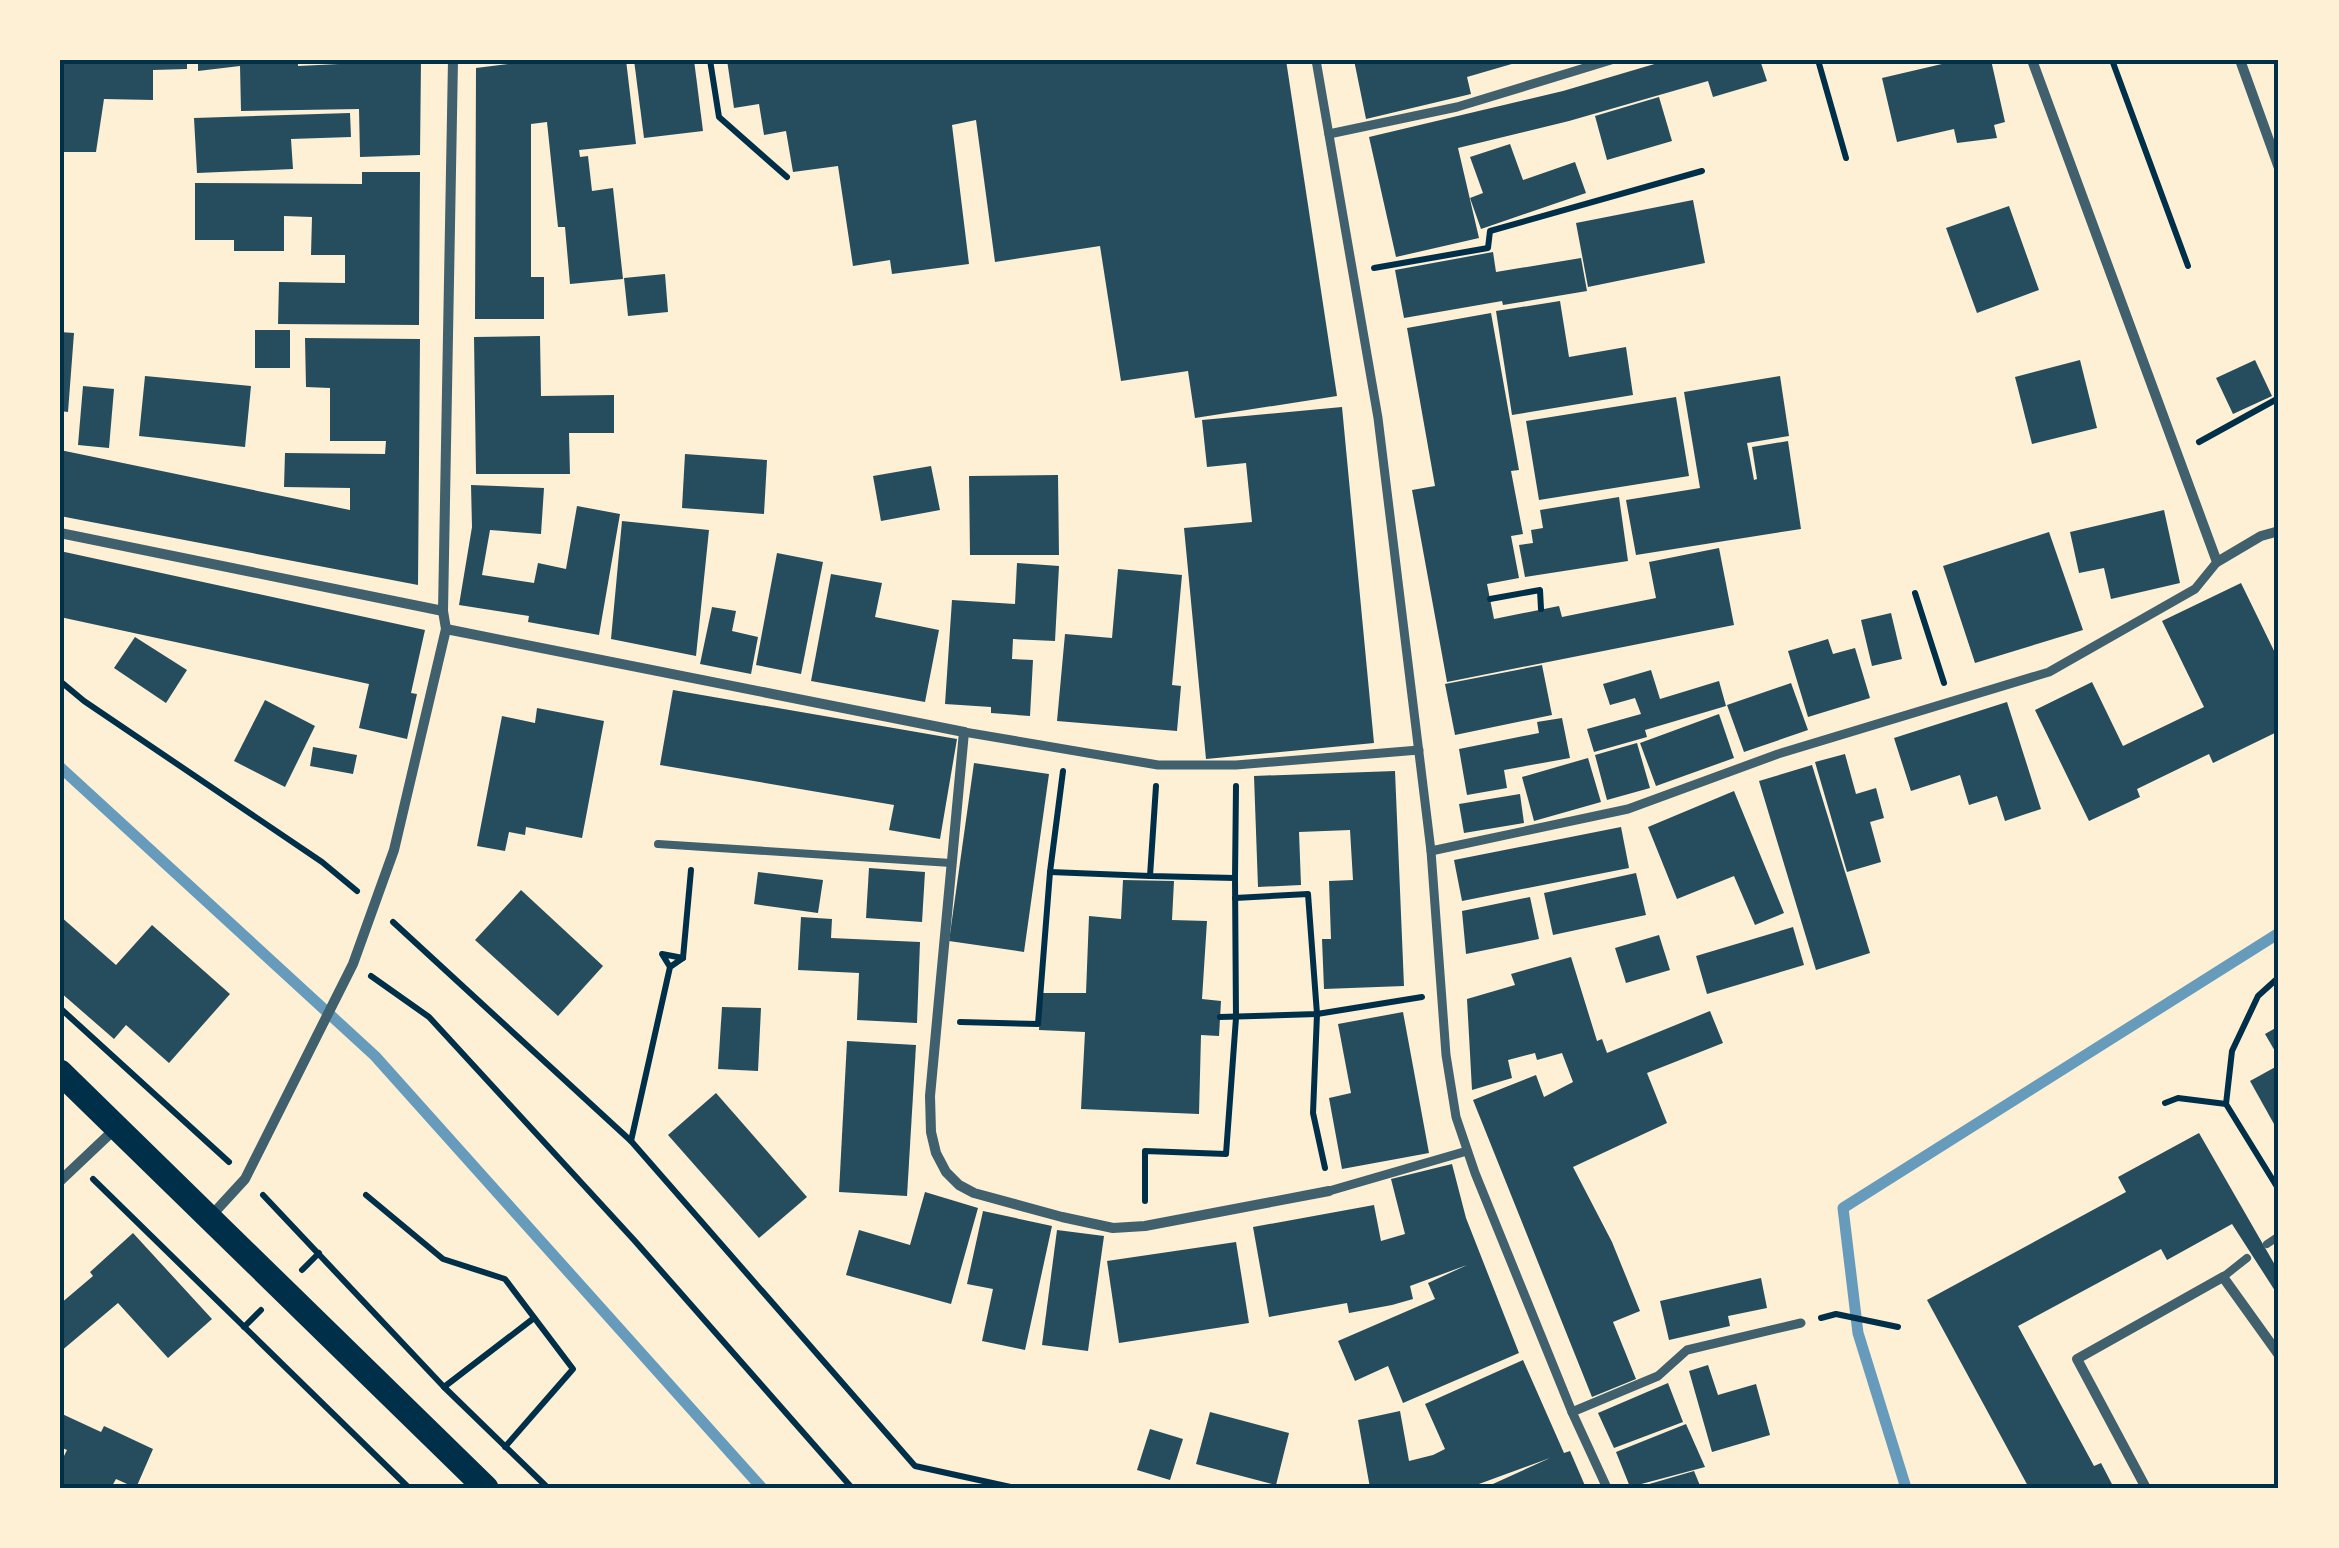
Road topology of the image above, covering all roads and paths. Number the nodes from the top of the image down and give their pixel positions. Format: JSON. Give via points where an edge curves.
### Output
{"nodes":[{"id":1,"x":453,"y":60,"type":"edge"},
{"id":2,"x":710,"y":60,"type":"edge"},
{"id":3,"x":1316,"y":60,"type":"edge"},
{"id":4,"x":1610,"y":60,"type":"edge"},
{"id":5,"x":1818,"y":60,"type":"edge"},
{"id":6,"x":2032,"y":60,"type":"edge"},
{"id":7,"x":2112,"y":60,"type":"edge"},
{"id":8,"x":2240,"y":60,"type":"edge"},
{"id":9,"x":1329,"y":134,"type":"junction"},
{"id":10,"x":1846,"y":158,"type":"dead end"},
{"id":11,"x":2279,"y":168,"type":"edge"},
{"id":12,"x":1702,"y":171,"type":"dead end"},
{"id":13,"x":787,"y":177,"type":"dead end"},
{"id":14,"x":2188,"y":266,"type":"dead end"},
{"id":15,"x":1353,"y":272,"type":"junction"},
{"id":16,"x":2276,"y":399,"type":"dead end"},
{"id":17,"x":2177,"y":454,"type":"junction"},
{"id":18,"x":2279,"y":531,"type":"edge"},
{"id":19,"x":60,"y":534,"type":"edge"},
{"id":20,"x":2217,"y":562,"type":"junction"},
{"id":21,"x":1915,"y":594,"type":"dead end"},
{"id":22,"x":1490,"y":599,"type":"dead end"},
{"id":23,"x":1542,"y":609,"type":"dead end"},
{"id":24,"x":442,"y":610,"type":"junction"},
{"id":25,"x":446,"y":629,"type":"junction"},
{"id":26,"x":60,"y":681,"type":"edge"},
{"id":27,"x":1950,"y":704,"type":"junction"},
{"id":28,"x":964,"y":732,"type":"junction"},
{"id":29,"x":1066,"y":750,"type":"junction"},
{"id":30,"x":1420,"y":750,"type":"junction"},
{"id":31,"x":1158,"y":765,"type":"junction"},
{"id":32,"x":1236,"y":765,"type":"junction"},
{"id":33,"x":658,"y":844,"type":"dead end"},
{"id":34,"x":693,"y":848,"type":"junction"},
{"id":35,"x":1431,"y":851,"type":"junction"},
{"id":36,"x":951,"y":862,"type":"junction"},
{"id":37,"x":1050,"y":872,"type":"junction"},
{"id":38,"x":1150,"y":876,"type":"junction"},
{"id":39,"x":1235,"y":878,"type":"junction"},
{"id":40,"x":1235,"y":898,"type":"junction"},
{"id":41,"x":376,"y":906,"type":"junction"},
{"id":42,"x":683,"y":958,"type":"junction"},
{"id":43,"x":354,"y":964,"type":"junction"},
{"id":44,"x":670,"y":967,"type":"junction"},
{"id":45,"x":2279,"y":977,"type":"edge"},
{"id":46,"x":1443,"y":994,"type":"junction"},
{"id":47,"x":1317,"y":1014,"type":"junction"},
{"id":48,"x":1220,"y":1017,"type":"dead end"},
{"id":49,"x":1236,"y":1018,"type":"junction"},
{"id":50,"x":936,"y":1021,"type":"junction"},
{"id":51,"x":60,"y":1072,"type":"edge"},
{"id":52,"x":2165,"y":1103,"type":"dead end"},
{"id":53,"x":2226,"y":1104,"type":"junction"},
{"id":54,"x":117,"y":1128,"type":"junction"},
{"id":55,"x":631,"y":1141,"type":"junction"},
{"id":56,"x":1467,"y":1150,"type":"junction"},
{"id":57,"x":78,"y":1164,"type":"junction"},
{"id":58,"x":60,"y":1181,"type":"edge"},
{"id":59,"x":2279,"y":1190,"type":"edge"},
{"id":60,"x":1329,"y":1191,"type":"junction"},
{"id":61,"x":366,"y":1195,"type":"dead end"},
{"id":62,"x":208,"y":1220,"type":"junction"},
{"id":63,"x":1145,"y":1226,"type":"junction"},
{"id":64,"x":2279,"y":1236,"type":"edge"},
{"id":65,"x":2268,"y":1244,"type":"dead end"},
{"id":66,"x":2248,"y":1258,"type":"dead end"},
{"id":67,"x":2223,"y":1277,"type":"junction"},
{"id":68,"x":1836,"y":1314,"type":"dead end"},
{"id":69,"x":534,"y":1318,"type":"junction"},
{"id":70,"x":1800,"y":1323,"type":"dead end"},
{"id":71,"x":1898,"y":1327,"type":"dead end"},
{"id":72,"x":2279,"y":1355,"type":"edge"},
{"id":73,"x":1572,"y":1412,"type":"junction"},
{"id":74,"x":505,"y":1448,"type":"junction"},
{"id":75,"x":409,"y":1488,"type":"edge"},
{"id":76,"x":486,"y":1488,"type":"edge"},
{"id":77,"x":548,"y":1488,"type":"edge"},
{"id":78,"x":852,"y":1488,"type":"edge"},
{"id":79,"x":1015,"y":1488,"type":"edge"},
{"id":80,"x":1607,"y":1488,"type":"edge"},
{"id":81,"x":2146,"y":1488,"type":"edge"}],
"edges":[{"from":1,"to":24,"type":"street"},
{"from":2,"to":13,"type":"path","via":[[718,117]]},
{"from":3,"to":9,"type":"street"},
{"from":4,"to":9,"type":"street","via":[[1457,107]]},
{"from":5,"to":10,"type":"path"},
{"from":6,"to":17,"type":"street"},
{"from":7,"to":14,"type":"path"},
{"from":8,"to":11,"type":"street"},
{"from":9,"to":15,"type":"street"},
{"from":12,"to":15,"type":"path","via":[[1490,231],[1488,248]]},
{"from":15,"to":30,"type":"street"},
{"from":16,"to":17,"type":"path"},
{"from":17,"to":20,"type":"street"},
{"from":18,"to":20,"type":"street"},
{"from":19,"to":24,"type":"street"},
{"from":20,"to":27,"type":"street","via":[[2195,589],[2048,672]]},
{"from":21,"to":27,"type":"path"},
{"from":22,"to":23,"type":"path","via":[[1540,590]]},
{"from":24,"to":25,"type":"street"},
{"from":25,"to":28,"type":"street"},
{"from":25,"to":41,"type":"street"},
{"from":26,"to":41,"type":"path"},
{"from":27,"to":35,"type":"street","via":[[1778,754],[1628,808]]},
{"from":28,"to":29,"type":"street"},
{"from":28,"to":36,"type":"street"},
{"from":29,"to":31,"type":"street"},
{"from":29,"to":37,"type":"path"},
{"from":30,"to":32,"type":"street"},
{"from":30,"to":35,"type":"street"},
{"from":31,"to":32,"type":"street"},
{"from":31,"to":38,"type":"path"},
{"from":32,"to":39,"type":"path"},
{"from":33,"to":34,"type":"lane"},
{"from":34,"to":36,"type":"lane"},
{"from":34,"to":42,"type":"path"},
{"from":35,"to":46,"type":"street"},
{"from":36,"to":50,"type":"street"},
{"from":37,"to":38,"type":"path"},
{"from":37,"to":50,"type":"path","via":[[1038,1024]]},
{"from":38,"to":39,"type":"path"},
{"from":39,"to":40,"type":"path"},
{"from":40,"to":47,"type":"path","via":[[1308,894]]},
{"from":40,"to":49,"type":"path"},
{"from":41,"to":43,"type":"street"},
{"from":41,"to":55,"type":"path"},
{"from":42,"to":44,"type":"path"},
{"from":42,"to":44,"type":"path","via":[[662,954]]},
{"from":43,"to":62,"type":"street","via":[[245,1178]]},
{"from":43,"to":78,"type":"path","via":[[428,1017]]},
{"from":44,"to":55,"type":"path"},
{"from":45,"to":53,"type":"path","via":[[2258,996],[2232,1052]]},
{"from":46,"to":47,"type":"path"},
{"from":46,"to":56,"type":"street","via":[[1446,1055]]},
{"from":47,"to":49,"type":"path"},
{"from":47,"to":60,"type":"path","via":[[1313,1113]]},
{"from":48,"to":49,"type":"path"},
{"from":49,"to":63,"type":"path","via":[[1226,1154],[1145,1151]]},
{"from":50,"to":63,"type":"street","via":[[931,1132],[936,1153],[959,1185],[1113,1228]]},
{"from":51,"to":54,"type":"main road"},
{"from":52,"to":53,"type":"path","via":[[2178,1098]]},
{"from":53,"to":59,"type":"path"},
{"from":54,"to":57,"type":"street"},
{"from":54,"to":62,"type":"main road"},
{"from":55,"to":79,"type":"path","via":[[915,1466]]},
{"from":56,"to":60,"type":"street"},
{"from":56,"to":73,"type":"street"},
{"from":57,"to":58,"type":"street"},
{"from":57,"to":75,"type":"path"},
{"from":60,"to":63,"type":"street"},
{"from":61,"to":69,"type":"path","via":[[443,1259],[505,1279]]},
{"from":62,"to":76,"type":"main road"},
{"from":64,"to":65,"type":"lane"},
{"from":66,"to":67,"type":"lane"},
{"from":67,"to":72,"type":"street"},
{"from":67,"to":81,"type":"street","via":[[2076,1360]]},
{"from":68,"to":71,"type":"path"},
{"from":69,"to":74,"type":"path","via":[[572,1369]]},
{"from":69,"to":74,"type":"path","via":[[444,1387]]},
{"from":70,"to":73,"type":"street","via":[[1688,1350],[1658,1376]]},
{"from":73,"to":80,"type":"street"},
{"from":74,"to":77,"type":"path"}]}
